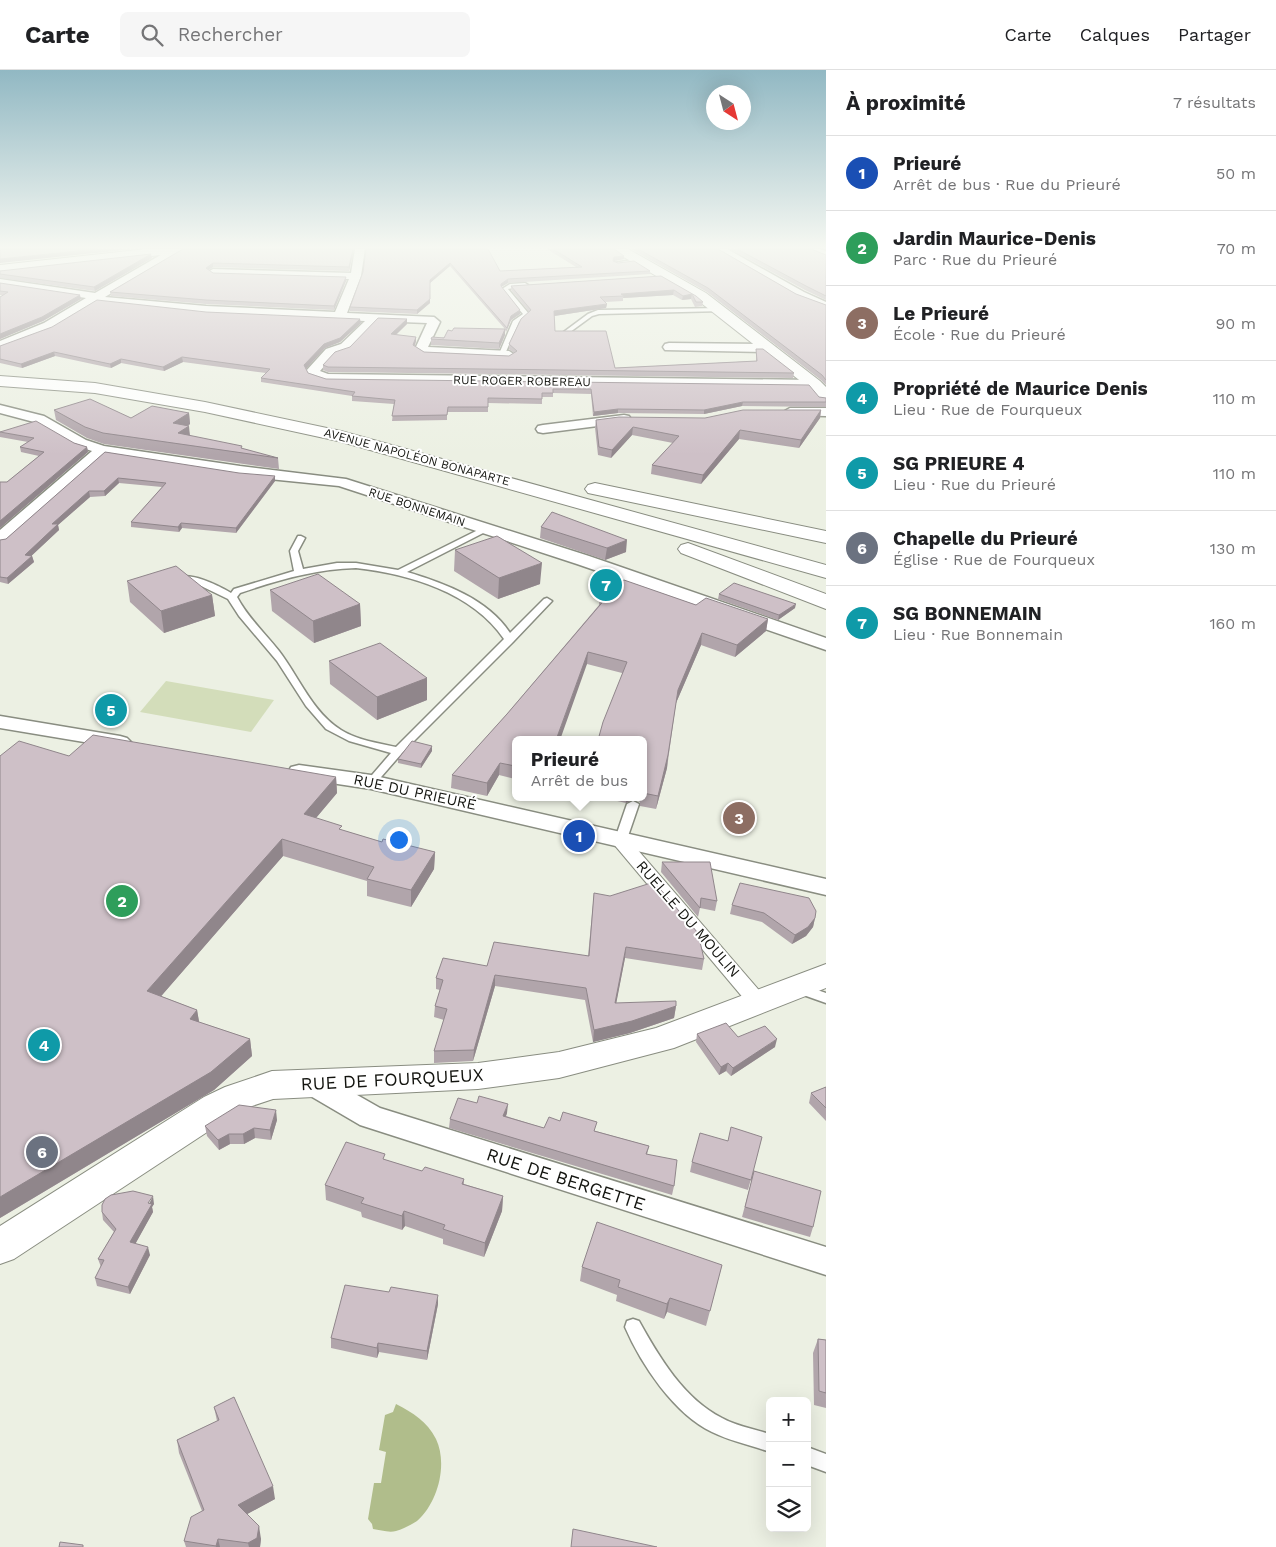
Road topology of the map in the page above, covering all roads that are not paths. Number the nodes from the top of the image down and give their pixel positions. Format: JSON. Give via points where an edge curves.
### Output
{"nodes":[{"id":1,"x":62,"y":318,"type":"edge"},
{"id":2,"x":355,"y":318,"type":"edge"},
{"id":3,"x":519,"y":318,"type":"edge"},
{"id":4,"x":586,"y":318,"type":"edge"},
{"id":5,"x":731,"y":318,"type":"edge"},
{"id":6,"x":373,"y":319,"type":"junction"},
{"id":7,"x":564,"y":334,"type":"edge"},
{"id":8,"x":0,"y":344,"type":"edge"},
{"id":9,"x":669,"y":347,"type":"dead end"},
{"id":10,"x":770,"y":348,"type":"junction"},
{"id":11,"x":506,"y":354,"type":"joint"},
{"id":12,"x":0,"y":376,"type":"edge"},
{"id":13,"x":0,"y":381,"type":"edge"},
{"id":14,"x":814,"y":384,"type":"junction"},
{"id":15,"x":826,"y":396,"type":"edge"},
{"id":16,"x":0,"y":409,"type":"edge"},
{"id":17,"x":780,"y":412,"type":"edge"},
{"id":18,"x":826,"y":412,"type":"edge"},
{"id":19,"x":641,"y":419,"type":"edge"},
{"id":20,"x":543,"y":429,"type":"dead end"},
{"id":21,"x":102,"y":450,"type":"junction"},
{"id":22,"x":531,"y":480,"type":"junction"},
{"id":23,"x":599,"y":508,"type":"junction"},
{"id":24,"x":487,"y":529,"type":"junction"},
{"id":25,"x":826,"y":537,"type":"edge"},
{"id":26,"x":0,"y":538,"type":"edge"},
{"id":27,"x":301,"y":538,"type":"dead end"},
{"id":28,"x":826,"y":563,"type":"edge"},
{"id":29,"x":299,"y":572,"type":"junction"},
{"id":30,"x":826,"y":572,"type":"edge"},
{"id":31,"x":398,"y":573,"type":"junction"},
{"id":32,"x":170,"y":578,"type":"edge"},
{"id":33,"x":805,"y":594,"type":"junction"},
{"id":34,"x":232,"y":597,"type":"junction"},
{"id":35,"x":547,"y":602,"type":"dead end"},
{"id":36,"x":826,"y":602,"type":"edge"},
{"id":37,"x":826,"y":607,"type":"edge"},
{"id":38,"x":510,"y":640,"type":"junction"},
{"id":39,"x":826,"y":644,"type":"edge"},
{"id":40,"x":0,"y":722,"type":"edge"},
{"id":41,"x":136,"y":745,"type":"edge"},
{"id":42,"x":398,"y":751,"type":"junction"},
{"id":43,"x":281,"y":769,"type":"edge"},
{"id":44,"x":371,"y":782,"type":"junction"},
{"id":45,"x":633,"y":804,"type":"dead end"},
{"id":46,"x":619,"y":838,"type":"junction"},
{"id":47,"x":826,"y":887,"type":"edge"},
{"id":48,"x":817,"y":981,"type":"edge"},
{"id":49,"x":757,"y":1001,"type":"junction"},
{"id":50,"x":312,"y":1083,"type":"junction"},
{"id":51,"x":0,"y":1247,"type":"edge"},
{"id":52,"x":826,"y":1262,"type":"edge"},
{"id":53,"x":633,"y":1327,"type":"dead end"},
{"id":54,"x":767,"y":1442,"type":"edge"},
{"id":55,"x":811,"y":1457,"type":"edge"},
{"id":56,"x":826,"y":1463,"type":"edge"}],
"edges":[{"from":1,"to":8,"type":"street"},
{"from":2,"to":6,"type":"street"},
{"from":3,"to":11,"type":"lane","via":[[516,320]]},
{"from":4,"to":7,"type":"lane"},
{"from":5,"to":10,"type":"main road"},
{"from":6,"to":11,"type":"street","via":[[434,322],[421,349],[424,351]]},
{"from":6,"to":14,"type":"street","name":"RUE ROGER ROBEREAU","via":[[345,347],[328,354],[314,373],[326,378]]},
{"from":9,"to":10,"type":"street"},
{"from":10,"to":14,"type":"main road"},
{"from":12,"to":22,"type":"main road","name":"AVENUE NAPOLÉON BONAPARTE","via":[[144,390],[283,414]]},
{"from":13,"to":23,"type":"main road","name":"AVENUE NAPOLÉON BONAPARTE","via":[[95,388],[272,420]]},
{"from":14,"to":15,"type":"main road"},
{"from":16,"to":21,"type":"street","name":"RUE BONNEMAIN","via":[[39,419],[81,443]]},
{"from":17,"to":18,"type":"street"},
{"from":19,"to":20,"type":"street"},
{"from":21,"to":24,"type":"street","name":"RUE BONNEMAIN","via":[[240,471],[341,482]]},
{"from":21,"to":26,"type":"street"},
{"from":22,"to":25,"type":"main road","via":[[547,478]]},
{"from":22,"to":28,"type":"main road","name":"AVENUE NAPOLÉON BONAPARTE"},
{"from":23,"to":30,"type":"main road","name":"AVENUE NAPOLÉON BONAPARTE"},
{"from":23,"to":33,"type":"main road","via":[[620,523]]},
{"from":24,"to":31,"type":"lane"},
{"from":24,"to":39,"type":"street","name":"RUE BONNEMAIN"},
{"from":27,"to":29,"type":"lane","via":[[294,551]]},
{"from":29,"to":31,"type":"lane","via":[[339,566]]},
{"from":29,"to":34,"type":"lane","via":[[237,591]]},
{"from":31,"to":38,"type":"lane","via":[[446,589],[492,618]]},
{"from":32,"to":34,"type":"lane","via":[[190,579]]},
{"from":33,"to":36,"type":"main road"},
{"from":33,"to":37,"type":"main road"},
{"from":34,"to":42,"type":"lane","via":[[331,729],[363,743]]},
{"from":35,"to":38,"type":"lane"},
{"from":38,"to":42,"type":"lane"},
{"from":40,"to":41,"type":"street"},
{"from":42,"to":44,"type":"lane"},
{"from":43,"to":44,"type":"street","name":"RUE DU PRIEURÉ"},
{"from":44,"to":46,"type":"street","name":"RUE DU PRIEURÉ"},
{"from":45,"to":46,"type":"lane"},
{"from":46,"to":47,"type":"street","name":"RUE DU PRIEURÉ"},
{"from":46,"to":49,"type":"street","name":"RUELLE DU MOULIN"},
{"from":48,"to":49,"type":"main road","name":"RUE DE FOURQUEUX"},
{"from":49,"to":50,"type":"main road","name":"RUE DE FOURQUEUX","via":[[662,1039],[559,1065],[478,1076]]},
{"from":50,"to":51,"type":"main road","name":"RUE DE FOURQUEUX","via":[[272,1085],[217,1107]]},
{"from":50,"to":52,"type":"street","name":"RUE DE BERGETTE","via":[[370,1117]]},
{"from":53,"to":54,"type":"lane","via":[[665,1378],[690,1405],[712,1423]]},
{"from":55,"to":56,"type":"lane"}]}
